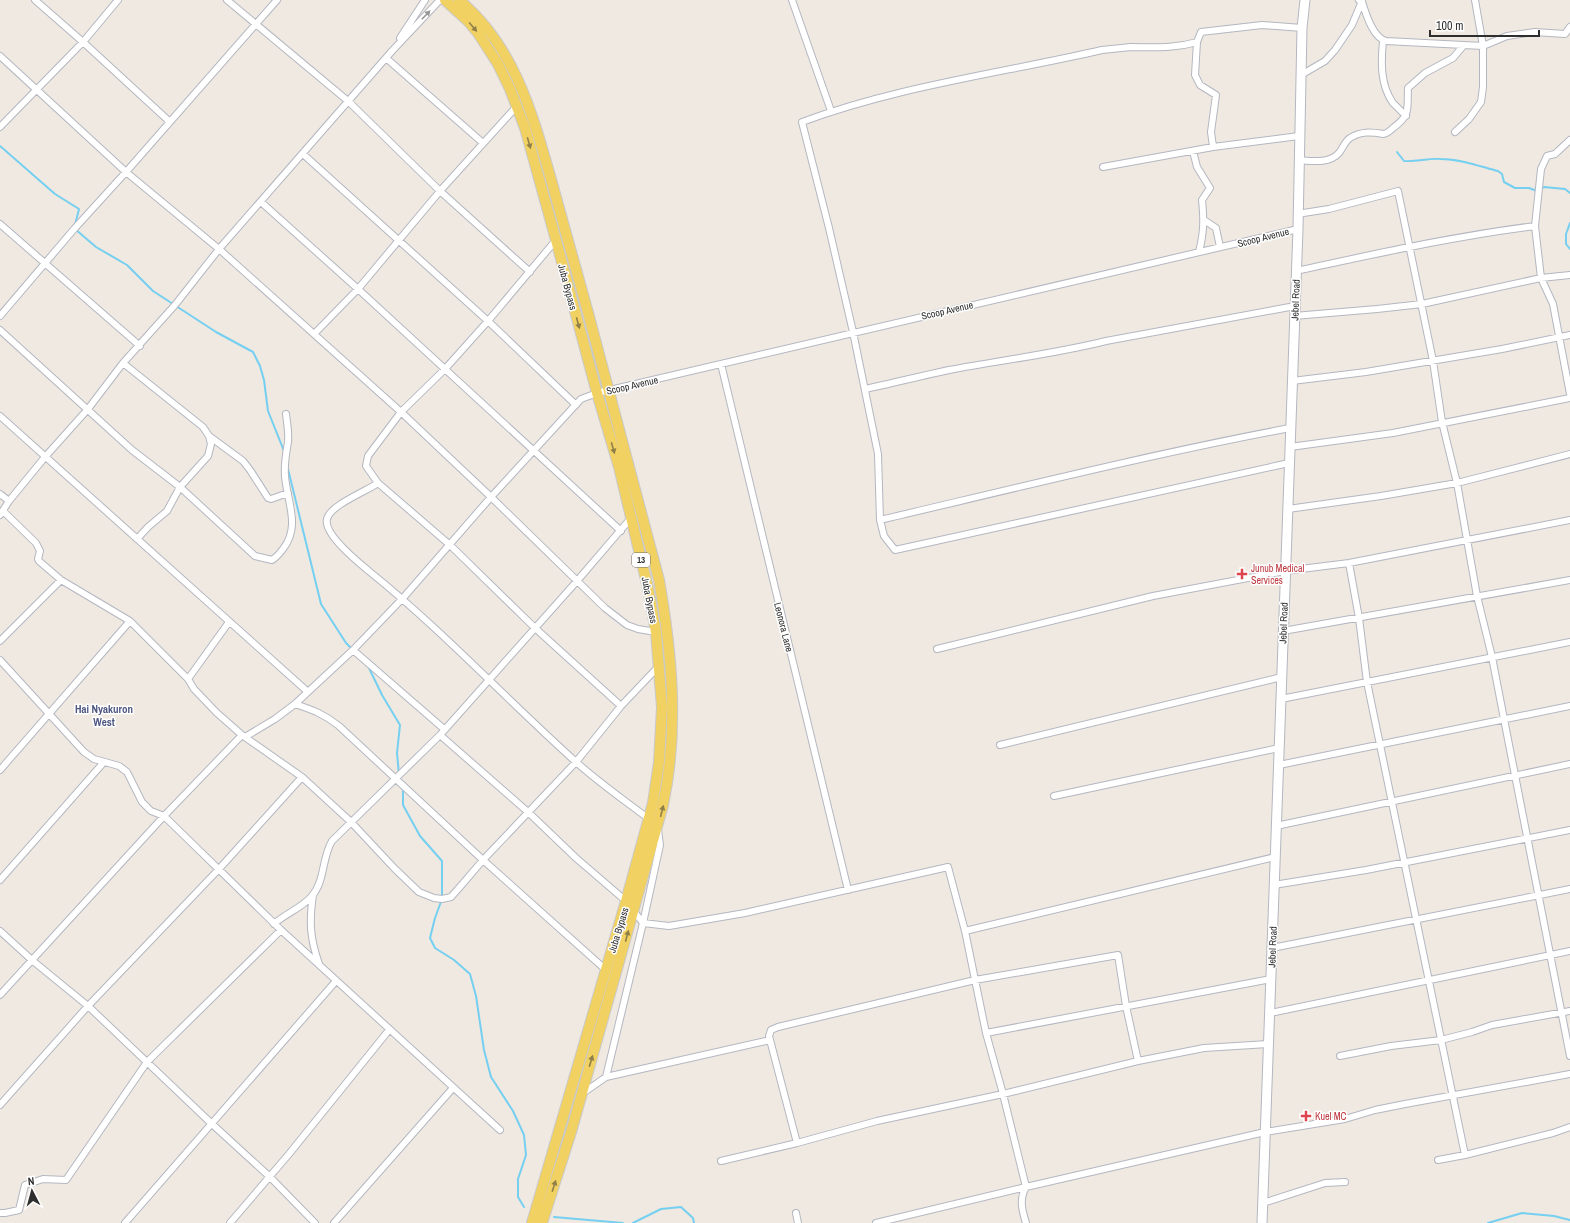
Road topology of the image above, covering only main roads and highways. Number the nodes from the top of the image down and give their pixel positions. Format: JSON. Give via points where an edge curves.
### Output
{"nodes":[{"id":1,"x":445,"y":0,"type":"edge"},
{"id":2,"x":459,"y":0,"type":"edge"},
{"id":3,"x":1305,"y":0,"type":"edge"},
{"id":4,"x":532,"y":1223,"type":"edge"},
{"id":5,"x":542,"y":1223,"type":"edge"},
{"id":6,"x":1262,"y":1223,"type":"edge"}],
"edges":[{"from":1,"to":4,"type":"main road","name":"Juba Bypass","number":"13","one_way":true,"via":[[468,21],[488,47],[505,76],[525,128],[596,393],[619,467],[648,588],[656,632],[662,707],[661,740],[649,819]]},
{"from":5,"to":2,"type":"main road","name":"Juba Bypass","one_way":true,"via":[[567,1146],[658,827],[668,784],[672,678],[659,580],[548,166],[522,87],[507,58],[476,15]]},
{"from":3,"to":6,"type":"main road","name":"Jebel Road","via":[[1302,28],[1298,229]]}]}
